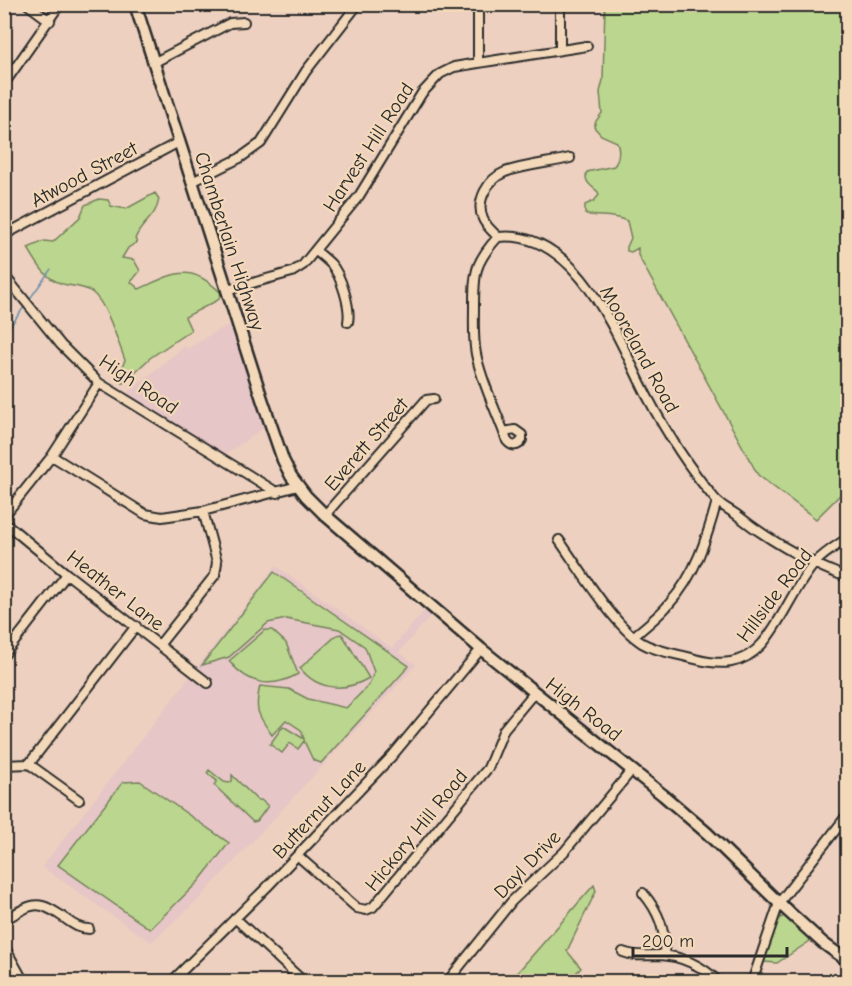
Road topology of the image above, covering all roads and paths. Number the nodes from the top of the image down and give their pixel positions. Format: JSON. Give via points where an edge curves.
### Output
{"nodes":[{"id":1,"x":27,"y":4,"type":"edge"},
{"id":2,"x":60,"y":4,"type":"edge"},
{"id":3,"x":135,"y":4,"type":"edge"},
{"id":4,"x":358,"y":4,"type":"edge"},
{"id":5,"x":478,"y":4,"type":"edge"},
{"id":6,"x":560,"y":4,"type":"edge"},
{"id":7,"x":50,"y":21,"type":"junction"},
{"id":8,"x":244,"y":22,"type":"dead end"},
{"id":9,"x":587,"y":46,"type":"dead end"},
{"id":10,"x":560,"y":49,"type":"junction"},
{"id":11,"x":153,"y":63,"type":"junction"},
{"id":12,"x":478,"y":63,"type":"junction"},
{"id":13,"x":4,"y":84,"type":"edge"},
{"id":14,"x":179,"y":142,"type":"junction"},
{"id":15,"x":570,"y":158,"type":"dead end"},
{"id":16,"x":192,"y":182,"type":"junction"},
{"id":17,"x":4,"y":235,"type":"edge"},
{"id":18,"x":498,"y":237,"type":"junction"},
{"id":19,"x":316,"y":251,"type":"junction"},
{"id":20,"x":4,"y":275,"type":"edge"},
{"id":21,"x":227,"y":290,"type":"junction"},
{"id":22,"x":348,"y":322,"type":"dead end"},
{"id":23,"x":99,"y":383,"type":"junction"},
{"id":24,"x":434,"y":399,"type":"dead end"},
{"id":25,"x":504,"y":432,"type":"dead end"},
{"id":26,"x":52,"y":456,"type":"junction"},
{"id":27,"x":298,"y":486,"type":"junction"},
{"id":28,"x":278,"y":493,"type":"junction"},
{"id":29,"x":717,"y":501,"type":"junction"},
{"id":30,"x":203,"y":511,"type":"junction"},
{"id":31,"x":325,"y":515,"type":"junction"},
{"id":32,"x":4,"y":516,"type":"edge"},
{"id":33,"x":4,"y":522,"type":"edge"},
{"id":34,"x":848,"y":538,"type":"edge"},
{"id":35,"x":559,"y":540,"type":"dead end"},
{"id":36,"x":815,"y":564,"type":"junction"},
{"id":37,"x":67,"y":574,"type":"junction"},
{"id":38,"x":848,"y":579,"type":"edge"},
{"id":39,"x":136,"y":626,"type":"junction"},
{"id":40,"x":634,"y":636,"type":"junction"},
{"id":41,"x":160,"y":644,"type":"junction"},
{"id":42,"x":481,"y":649,"type":"junction"},
{"id":43,"x":4,"y":656,"type":"edge"},
{"id":44,"x":208,"y":683,"type":"dead end"},
{"id":45,"x":534,"y":693,"type":"junction"},
{"id":46,"x":28,"y":764,"type":"junction"},
{"id":47,"x":4,"y":765,"type":"edge"},
{"id":48,"x":632,"y":770,"type":"junction"},
{"id":49,"x":79,"y":800,"type":"dead end"},
{"id":50,"x":848,"y":814,"type":"edge"},
{"id":51,"x":297,"y":856,"type":"junction"},
{"id":52,"x":643,"y":893,"type":"dead end"},
{"id":53,"x":778,"y":903,"type":"junction"},
{"id":54,"x":235,"y":918,"type":"junction"},
{"id":55,"x":4,"y":920,"type":"edge"},
{"id":56,"x":88,"y":929,"type":"dead end"},
{"id":57,"x":4,"y":946,"type":"edge"},
{"id":58,"x":623,"y":952,"type":"dead end"},
{"id":59,"x":664,"y":955,"type":"junction"},
{"id":60,"x":848,"y":961,"type":"edge"},
{"id":61,"x":24,"y":981,"type":"edge"},
{"id":62,"x":171,"y":981,"type":"edge"},
{"id":63,"x":304,"y":981,"type":"edge"},
{"id":64,"x":447,"y":981,"type":"edge"},
{"id":65,"x":719,"y":981,"type":"edge"},
{"id":66,"x":752,"y":981,"type":"edge"}],
"edges":[{"from":1,"to":7,"type":"street"},
{"from":2,"to":7,"type":"street"},
{"from":3,"to":11,"type":"main road","name":"Chamberlain Highway"},
{"from":4,"to":16,"type":"street","via":[[306,71],[261,143]]},
{"from":5,"to":12,"type":"street"},
{"from":6,"to":10,"type":"street"},
{"from":7,"to":13,"type":"street"},
{"from":8,"to":11,"type":"street","via":[[230,23]]},
{"from":9,"to":10,"type":"street","name":"Harvest Hill Road"},
{"from":10,"to":12,"type":"street","name":"Harvest Hill Road"},
{"from":11,"to":14,"type":"main road","name":"Chamberlain Highway"},
{"from":12,"to":19,"type":"street","name":"Harvest Hill Road","via":[[454,67],[431,81],[359,196]]},
{"from":14,"to":16,"type":"main road","name":"Chamberlain Highway"},
{"from":14,"to":17,"type":"street","name":"Atwood Street"},
{"from":15,"to":18,"type":"street","via":[[506,172],[490,183],[483,195],[482,216]]},
{"from":16,"to":21,"type":"main road","name":"Chamberlain Highway"},
{"from":18,"to":25,"type":"street","via":[[477,266],[474,342],[480,371]]},
{"from":18,"to":29,"type":"street","name":"Mooreland Road","via":[[529,239],[542,245],[582,281],[608,317],[673,441]]},
{"from":19,"to":21,"type":"street","name":"Harvest Hill Road","via":[[292,272]]},
{"from":19,"to":22,"type":"street","via":[[336,272],[349,306]]},
{"from":20,"to":23,"type":"street","name":"High Road","via":[[55,338]]},
{"from":21,"to":27,"type":"main road","name":"Chamberlain Highway","via":[[285,464]]},
{"from":23,"to":26,"type":"street"},
{"from":23,"to":28,"type":"street","name":"High Road"},
{"from":24,"to":31,"type":"street","name":"Everett Street","via":[[426,400]]},
{"from":26,"to":30,"type":"street","via":[[145,514],[162,517]]},
{"from":26,"to":32,"type":"street"},
{"from":27,"to":28,"type":"street"},
{"from":27,"to":31,"type":"main road","name":"High Road"},
{"from":28,"to":30,"type":"street"},
{"from":29,"to":36,"type":"street","name":"Mooreland Road","via":[[778,544]]},
{"from":29,"to":40,"type":"street","via":[[699,556],[686,581],[670,604]]},
{"from":30,"to":41,"type":"street","via":[[217,562],[216,575]]},
{"from":31,"to":42,"type":"main road","name":"High Road"},
{"from":33,"to":37,"type":"street","name":"Heather Lane"},
{"from":34,"to":36,"type":"street","name":"Hillside Road"},
{"from":35,"to":40,"type":"street","name":"Hillside Road","via":[[604,603]]},
{"from":36,"to":38,"type":"street","name":"Mooreland Road"},
{"from":36,"to":40,"type":"street","name":"Hillside Road","via":[[764,642],[735,663],[713,663],[678,654],[643,643]]},
{"from":37,"to":39,"type":"street","name":"Heather Lane"},
{"from":37,"to":43,"type":"street"},
{"from":39,"to":41,"type":"street","name":"Heather Lane"},
{"from":39,"to":46,"type":"street"},
{"from":41,"to":44,"type":"street","name":"Heather Lane"},
{"from":42,"to":45,"type":"main road","name":"High Road"},
{"from":42,"to":51,"type":"street","name":"Butternut Lane","via":[[392,756]]},
{"from":45,"to":48,"type":"main road","name":"High Road"},
{"from":45,"to":51,"type":"street","name":"Hickory Hill Road","via":[[504,729],[488,768],[373,907],[357,908]]},
{"from":46,"to":47,"type":"street"},
{"from":46,"to":49,"type":"street"},
{"from":48,"to":53,"type":"main road","name":"High Road","via":[[707,833]]},
{"from":48,"to":64,"type":"street","name":"Dayl Drive","via":[[564,852],[512,901]]},
{"from":50,"to":53,"type":"street"},
{"from":51,"to":54,"type":"street","name":"Butternut Lane"},
{"from":52,"to":59,"type":"street","via":[[661,920]]},
{"from":53,"to":60,"type":"main road","name":"High Road"},
{"from":53,"to":66,"type":"street"},
{"from":54,"to":62,"type":"street","name":"Butternut Lane"},
{"from":54,"to":63,"type":"street"},
{"from":55,"to":56,"type":"street","via":[[33,905],[42,905],[76,927]]},
{"from":57,"to":61,"type":"street"},
{"from":58,"to":59,"type":"street"},
{"from":59,"to":65,"type":"street","via":[[697,965]]}]}
